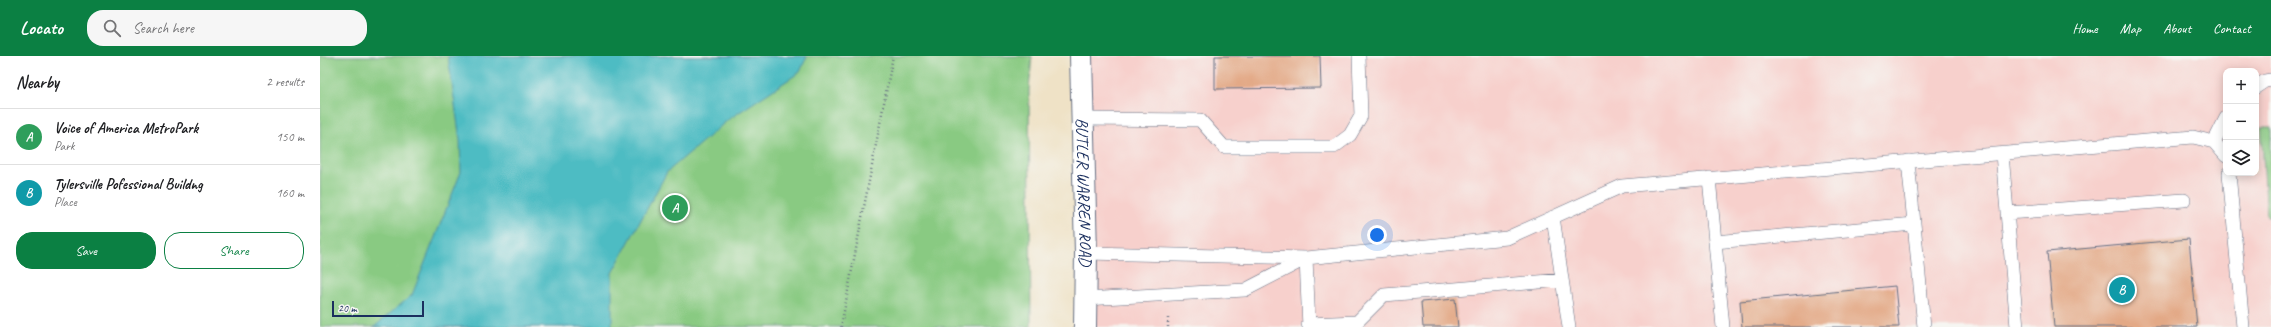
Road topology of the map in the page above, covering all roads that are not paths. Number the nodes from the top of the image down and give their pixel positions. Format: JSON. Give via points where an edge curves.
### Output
{"nodes":[{"id":1,"x":1081,"y":56,"type":"edge"},
{"id":2,"x":1360,"y":56,"type":"edge"},
{"id":3,"x":2271,"y":80,"type":"edge"},
{"id":4,"x":2259,"y":85,"type":"edge"},
{"id":5,"x":1082,"y":119,"type":"junction"},
{"id":6,"x":2223,"y":124,"type":"edge"},
{"id":7,"x":2214,"y":142,"type":"junction"},
{"id":8,"x":2223,"y":152,"type":"edge"},
{"id":9,"x":2002,"y":154,"type":"junction"},
{"id":10,"x":1908,"y":161,"type":"junction"},
{"id":11,"x":2229,"y":176,"type":"edge"},
{"id":12,"x":1709,"y":178,"type":"junction"},
{"id":13,"x":2184,"y":200,"type":"dead end"},
{"id":14,"x":2007,"y":213,"type":"junction"},
{"id":15,"x":1553,"y":217,"type":"junction"},
{"id":16,"x":1914,"y":224,"type":"junction"},
{"id":17,"x":1715,"y":242,"type":"junction"},
{"id":18,"x":1086,"y":253,"type":"junction"},
{"id":19,"x":1306,"y":258,"type":"junction"},
{"id":20,"x":1562,"y":280,"type":"junction"},
{"id":21,"x":1085,"y":299,"type":"junction"},
{"id":22,"x":1309,"y":326,"type":"edge"},
{"id":23,"x":1085,"y":327,"type":"edge"},
{"id":24,"x":1568,"y":327,"type":"edge"},
{"id":25,"x":1723,"y":327,"type":"edge"},
{"id":26,"x":1924,"y":327,"type":"edge"},
{"id":27,"x":2017,"y":327,"type":"edge"},
{"id":28,"x":2243,"y":327,"type":"edge"}],
"edges":[{"from":1,"to":5,"type":"main road","name":"BUTLER WARREN ROAD"},
{"from":2,"to":5,"type":"lane","via":[[1361,116],[1350,135],[1334,147],[1224,147],[1200,120]]},
{"from":3,"to":4,"type":"lane"},
{"from":5,"to":18,"type":"main road","name":"BUTLER WARREN ROAD"},
{"from":6,"to":7,"type":"lane"},
{"from":7,"to":8,"type":"lane"},
{"from":7,"to":9,"type":"lane","via":[[2193,137]]},
{"from":9,"to":10,"type":"lane"},
{"from":9,"to":14,"type":"lane"},
{"from":10,"to":12,"type":"lane"},
{"from":10,"to":16,"type":"lane"},
{"from":11,"to":28,"type":"lane"},
{"from":12,"to":15,"type":"lane","via":[[1622,186]]},
{"from":12,"to":17,"type":"lane"},
{"from":13,"to":14,"type":"lane"},
{"from":14,"to":27,"type":"lane"},
{"from":15,"to":19,"type":"lane","via":[[1507,238]]},
{"from":15,"to":20,"type":"lane"},
{"from":16,"to":17,"type":"lane"},
{"from":16,"to":26,"type":"lane"},
{"from":17,"to":25,"type":"lane"},
{"from":18,"to":19,"type":"lane"},
{"from":18,"to":21,"type":"main road","name":"BUTLER WARREN ROAD"},
{"from":19,"to":21,"type":"lane","via":[[1245,290]]},
{"from":19,"to":22,"type":"lane"},
{"from":20,"to":22,"type":"lane","via":[[1384,295],[1358,322]]},
{"from":20,"to":24,"type":"lane"},
{"from":21,"to":23,"type":"main road","name":"BUTLER WARREN ROAD"}]}
